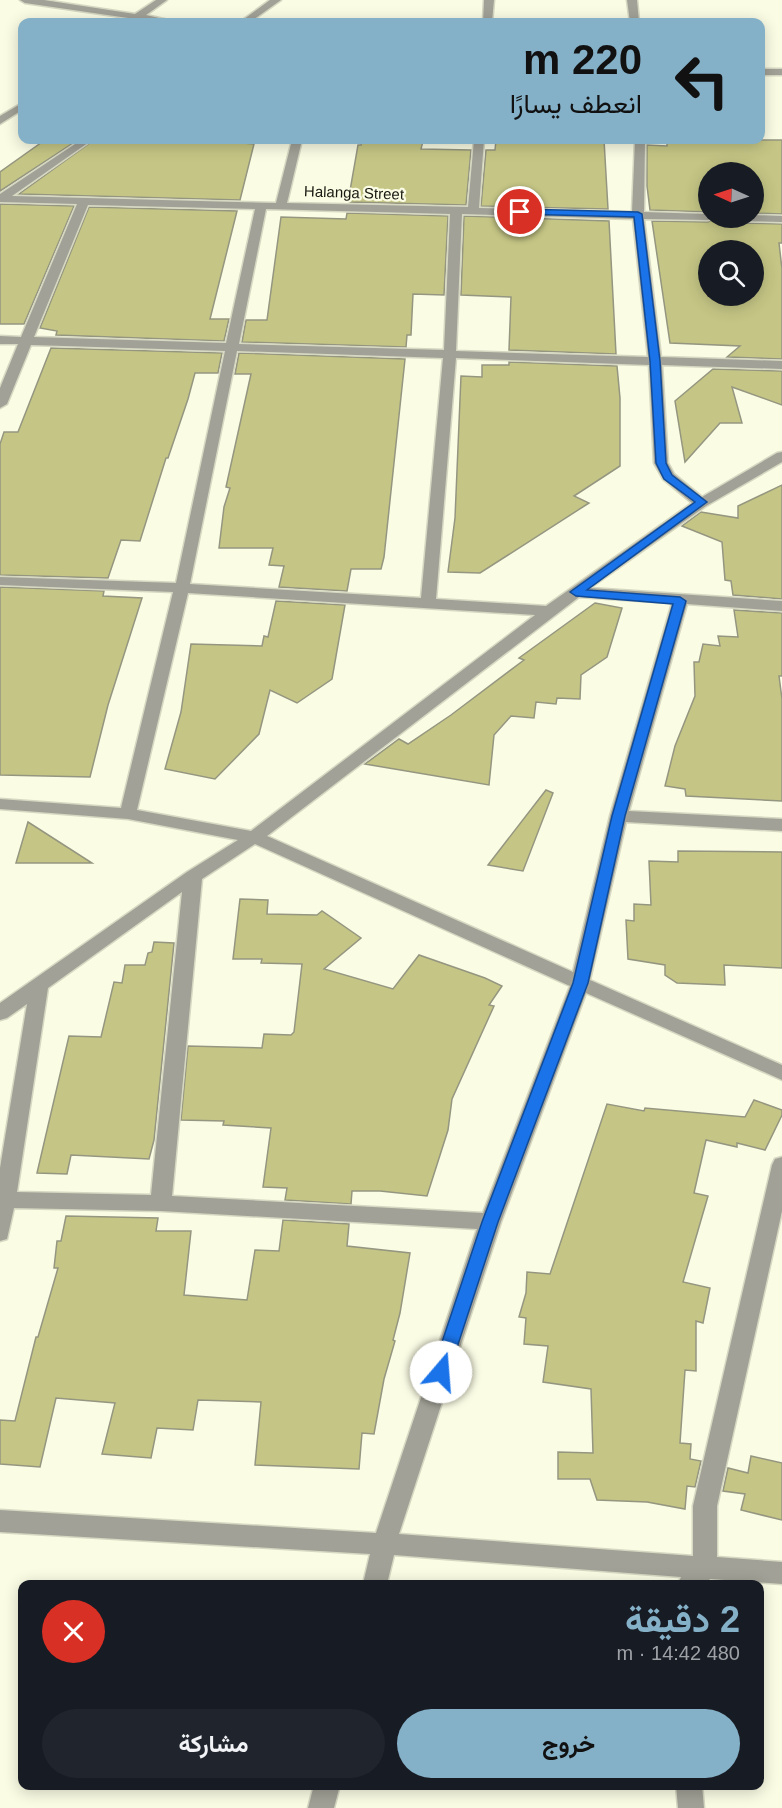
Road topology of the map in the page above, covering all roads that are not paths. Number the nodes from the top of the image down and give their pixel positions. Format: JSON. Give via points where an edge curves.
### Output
{"nodes":[{"id":1,"x":25,"y":0,"type":"edge"},
{"id":2,"x":162,"y":0,"type":"edge"},
{"id":3,"x":276,"y":0,"type":"edge"},
{"id":4,"x":489,"y":0,"type":"edge"},
{"id":5,"x":632,"y":0,"type":"edge"},
{"id":6,"x":122,"y":18,"type":"edge"},
{"id":7,"x":136,"y":18,"type":"edge"},
{"id":8,"x":250,"y":18,"type":"edge"},
{"id":9,"x":488,"y":18,"type":"edge"},
{"id":10,"x":634,"y":18,"type":"edge"},
{"id":11,"x":765,"y":72,"type":"edge"},
{"id":12,"x":782,"y":72,"type":"edge"},
{"id":13,"x":0,"y":107,"type":"edge"},
{"id":14,"x":18,"y":109,"type":"edge"},
{"id":15,"x":18,"y":110,"type":"edge"},
{"id":16,"x":0,"y":121,"type":"edge"},
{"id":17,"x":81,"y":144,"type":"edge"},
{"id":18,"x":296,"y":144,"type":"edge"},
{"id":19,"x":479,"y":144,"type":"edge"},
{"id":20,"x":640,"y":144,"type":"edge"},
{"id":21,"x":0,"y":199,"type":"edge"},
{"id":22,"x":84,"y":201,"type":"junction"},
{"id":23,"x":261,"y":206,"type":"junction"},
{"id":24,"x":281,"y":206,"type":"junction"},
{"id":25,"x":456,"y":211,"type":"junction"},
{"id":26,"x":473,"y":211,"type":"junction"},
{"id":27,"x":638,"y":214,"type":"junction"},
{"id":28,"x":698,"y":217,"type":"edge"},
{"id":29,"x":764,"y":219,"type":"edge"},
{"id":30,"x":782,"y":219,"type":"edge"},
{"id":31,"x":0,"y":340,"type":"edge"},
{"id":32,"x":25,"y":341,"type":"junction"},
{"id":33,"x":234,"y":347,"type":"junction"},
{"id":34,"x":450,"y":353,"type":"junction"},
{"id":35,"x":655,"y":361,"type":"junction"},
{"id":36,"x":782,"y":365,"type":"edge"},
{"id":37,"x":0,"y":404,"type":"edge"},
{"id":38,"x":782,"y":456,"type":"edge"},
{"id":39,"x":701,"y":502,"type":"junction"},
{"id":40,"x":0,"y":581,"type":"edge"},
{"id":41,"x":182,"y":588,"type":"junction"},
{"id":42,"x":576,"y":592,"type":"junction"},
{"id":43,"x":680,"y":601,"type":"junction"},
{"id":44,"x":428,"y":605,"type":"junction"},
{"id":45,"x":782,"y":606,"type":"edge"},
{"id":46,"x":549,"y":611,"type":"junction"},
{"id":47,"x":0,"y":804,"type":"edge"},
{"id":48,"x":128,"y":814,"type":"junction"},
{"id":49,"x":619,"y":816,"type":"junction"},
{"id":50,"x":782,"y":825,"type":"edge"},
{"id":51,"x":254,"y":837,"type":"junction"},
{"id":52,"x":193,"y":876,"type":"junction"},
{"id":53,"x":580,"y":983,"type":"junction"},
{"id":54,"x":39,"y":985,"type":"junction"},
{"id":55,"x":0,"y":1013,"type":"edge"},
{"id":56,"x":782,"y":1073,"type":"edge"},
{"id":57,"x":782,"y":1165,"type":"edge"},
{"id":58,"x":7,"y":1200,"type":"junction"},
{"id":59,"x":161,"y":1203,"type":"junction"},
{"id":60,"x":490,"y":1222,"type":"junction"},
{"id":61,"x":0,"y":1233,"type":"edge"},
{"id":62,"x":0,"y":1521,"type":"edge"},
{"id":63,"x":384,"y":1544,"type":"junction"},
{"id":64,"x":782,"y":1573,"type":"edge"},
{"id":65,"x":698,"y":1576,"type":"edge"},
{"id":66,"x":376,"y":1580,"type":"edge"},
{"id":67,"x":326,"y":1790,"type":"edge"},
{"id":68,"x":689,"y":1790,"type":"edge"},
{"id":69,"x":321,"y":1808,"type":"edge"},
{"id":70,"x":691,"y":1808,"type":"edge"}],
"edges":[{"from":1,"to":6,"type":"street"},
{"from":2,"to":7,"type":"street"},
{"from":3,"to":8,"type":"street"},
{"from":4,"to":9,"type":"street"},
{"from":5,"to":10,"type":"street"},
{"from":11,"to":12,"type":"street"},
{"from":13,"to":14,"type":"street"},
{"from":15,"to":16,"type":"street"},
{"from":17,"to":21,"type":"street"},
{"from":18,"to":24,"type":"street"},
{"from":19,"to":26,"type":"street"},
{"from":20,"to":27,"type":"street"},
{"from":21,"to":22,"type":"street","name":"Halanga Street"},
{"from":22,"to":23,"type":"street","name":"Halanga Street"},
{"from":22,"to":32,"type":"street"},
{"from":23,"to":24,"type":"street","name":"Halanga Street"},
{"from":23,"to":33,"type":"street"},
{"from":24,"to":25,"type":"street","name":"Halanga Street"},
{"from":25,"to":26,"type":"street","name":"Halanga Street"},
{"from":25,"to":34,"type":"street"},
{"from":26,"to":27,"type":"street","name":"Halanga Street"},
{"from":27,"to":28,"type":"street","name":"Halanga Street"},
{"from":27,"to":35,"type":"street"},
{"from":29,"to":30,"type":"street"},
{"from":31,"to":32,"type":"street"},
{"from":32,"to":33,"type":"street"},
{"from":32,"to":37,"type":"street"},
{"from":33,"to":34,"type":"street"},
{"from":33,"to":41,"type":"street"},
{"from":34,"to":35,"type":"street"},
{"from":34,"to":44,"type":"street"},
{"from":35,"to":36,"type":"street"},
{"from":35,"to":39,"type":"street","via":[[663,470]]},
{"from":38,"to":39,"type":"street"},
{"from":39,"to":42,"type":"street"},
{"from":40,"to":41,"type":"street"},
{"from":41,"to":44,"type":"street"},
{"from":41,"to":48,"type":"street"},
{"from":42,"to":43,"type":"street"},
{"from":42,"to":46,"type":"street"},
{"from":43,"to":45,"type":"street"},
{"from":43,"to":49,"type":"street"},
{"from":44,"to":46,"type":"street"},
{"from":46,"to":51,"type":"street"},
{"from":47,"to":48,"type":"street"},
{"from":48,"to":51,"type":"street"},
{"from":49,"to":50,"type":"street"},
{"from":49,"to":53,"type":"street"},
{"from":51,"to":52,"type":"street"},
{"from":51,"to":53,"type":"street"},
{"from":52,"to":54,"type":"street"},
{"from":52,"to":59,"type":"street"},
{"from":53,"to":56,"type":"street"},
{"from":53,"to":60,"type":"street"},
{"from":54,"to":55,"type":"street"},
{"from":54,"to":58,"type":"street"},
{"from":57,"to":65,"type":"street","via":[[705,1506]]},
{"from":58,"to":59,"type":"street"},
{"from":58,"to":61,"type":"street"},
{"from":59,"to":60,"type":"street"},
{"from":60,"to":63,"type":"street"},
{"from":62,"to":63,"type":"street"},
{"from":63,"to":65,"type":"street"},
{"from":63,"to":66,"type":"street"},
{"from":64,"to":65,"type":"street"},
{"from":67,"to":69,"type":"street"},
{"from":68,"to":70,"type":"street"}]}
